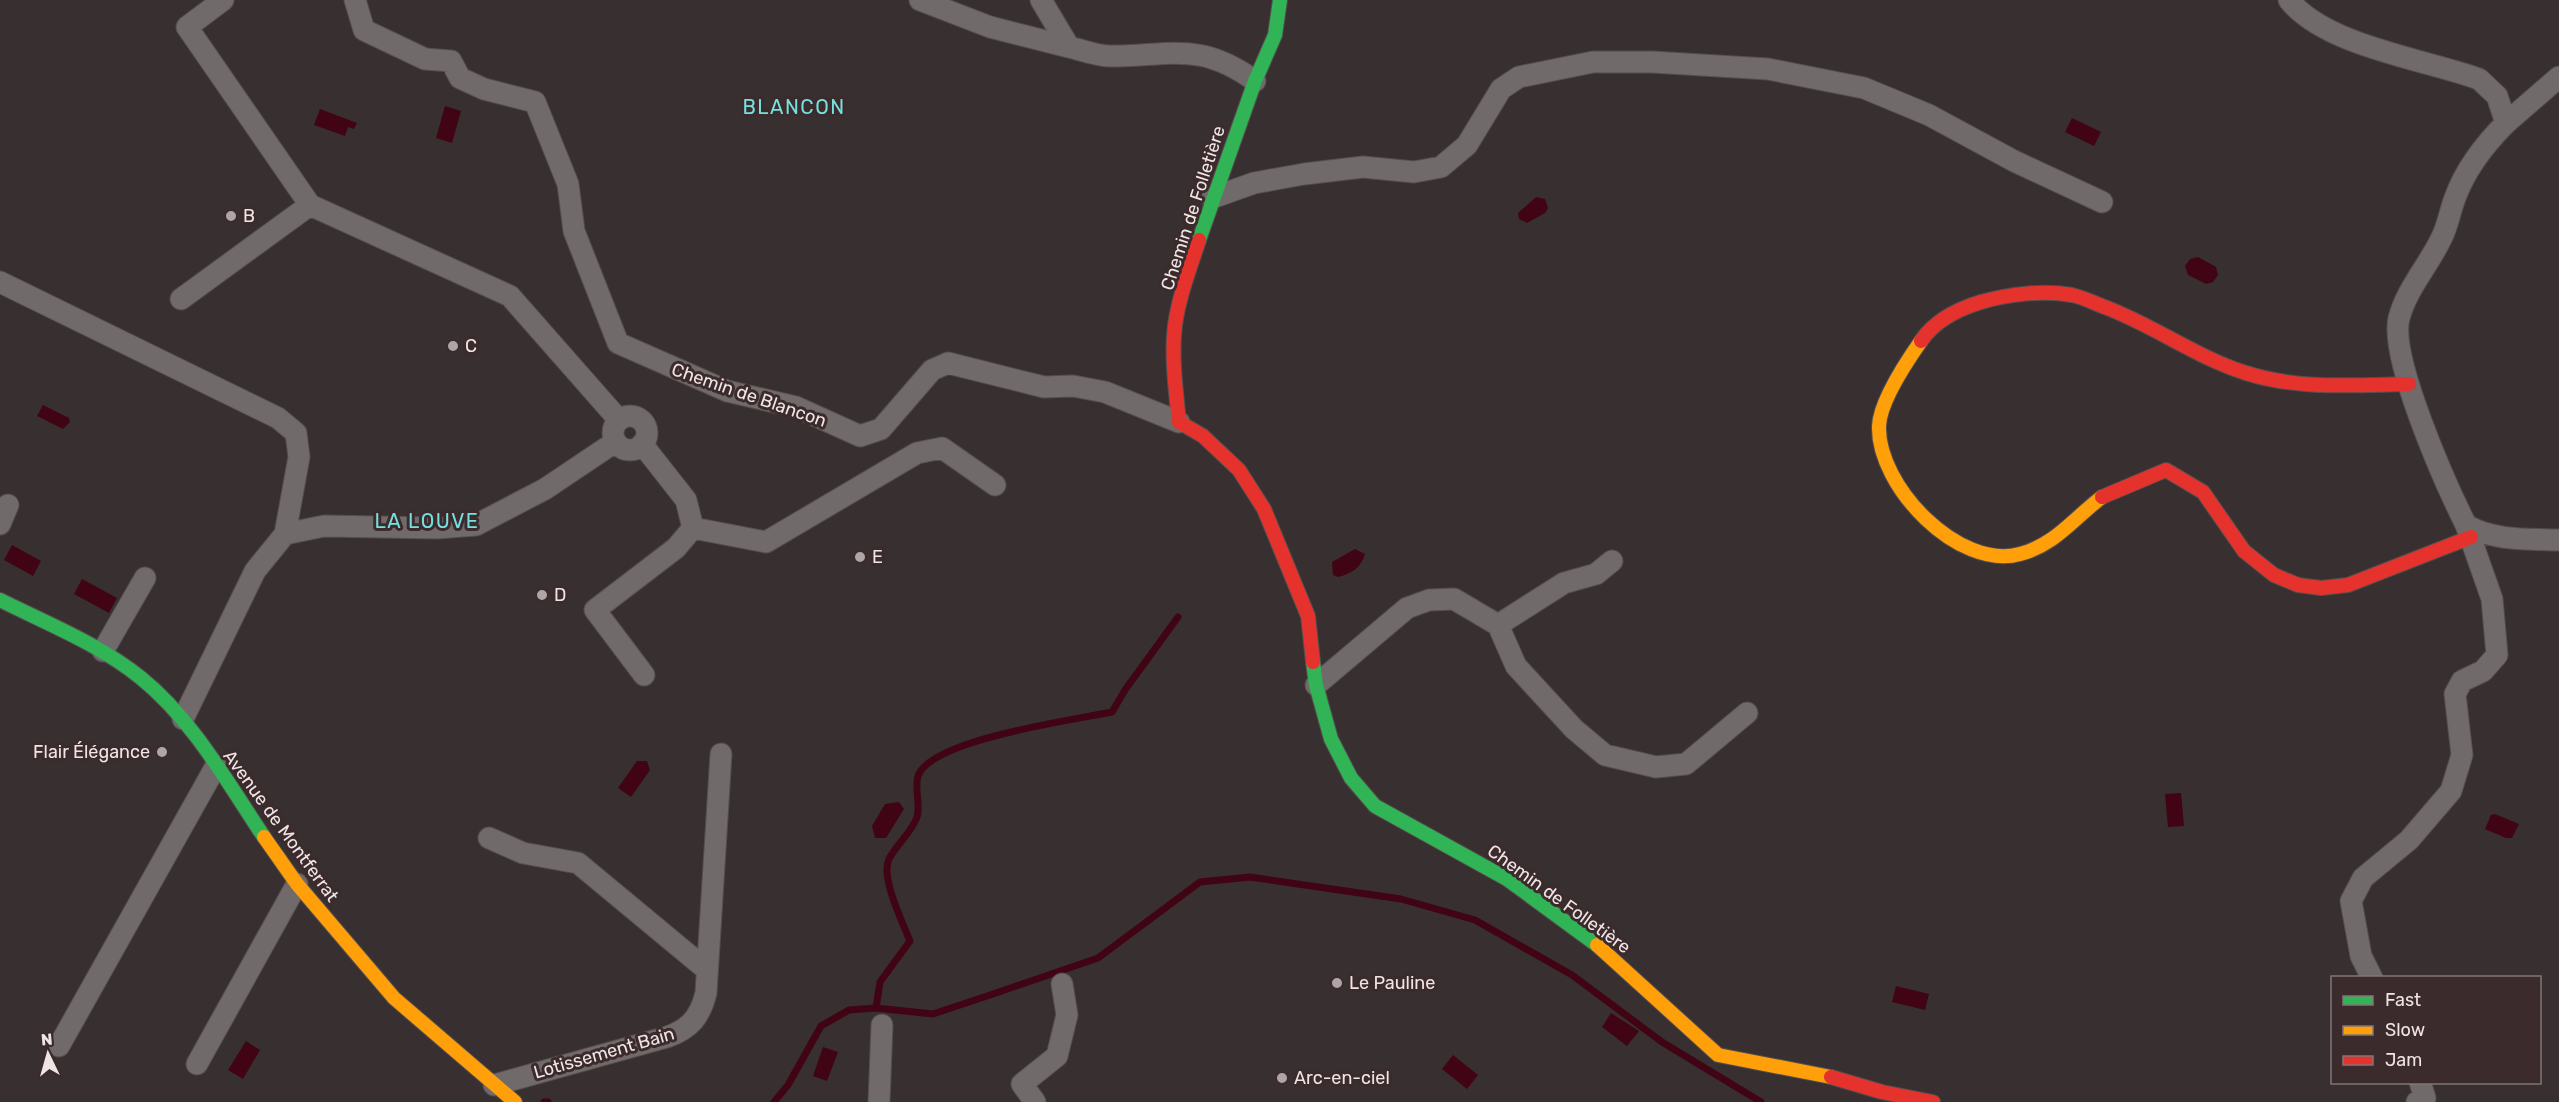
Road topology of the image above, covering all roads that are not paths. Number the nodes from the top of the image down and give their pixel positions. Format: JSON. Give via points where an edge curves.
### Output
{"nodes":[{"id":1,"x":223,"y":0,"type":"edge"},
{"id":2,"x":355,"y":0,"type":"edge"},
{"id":3,"x":920,"y":0,"type":"edge"},
{"id":4,"x":1041,"y":0,"type":"edge"},
{"id":5,"x":1280,"y":0,"type":"edge"},
{"id":6,"x":2289,"y":0,"type":"edge"},
{"id":7,"x":1069,"y":47,"type":"junction"},
{"id":8,"x":2559,"y":76,"type":"edge"},
{"id":9,"x":1255,"y":81,"type":"junction"},
{"id":10,"x":2506,"y":123,"type":"junction"},
{"id":11,"x":1212,"y":198,"type":"junction"},
{"id":12,"x":2102,"y":202,"type":"dead end"},
{"id":13,"x":310,"y":205,"type":"junction"},
{"id":14,"x":0,"y":282,"type":"edge"},
{"id":15,"x":181,"y":299,"type":"dead end"},
{"id":16,"x":2409,"y":384,"type":"junction"},
{"id":17,"x":619,"y":420,"type":"junction"},
{"id":18,"x":1179,"y":422,"type":"junction"},
{"id":19,"x":615,"y":442,"type":"junction"},
{"id":20,"x":642,"y":444,"type":"junction"},
{"id":21,"x":996,"y":485,"type":"dead end"},
{"id":22,"x":8,"y":505,"type":"dead end"},
{"id":23,"x":0,"y":524,"type":"edge"},
{"id":24,"x":693,"y":528,"type":"junction"},
{"id":25,"x":2469,"y":531,"type":"junction"},
{"id":26,"x":285,"y":534,"type":"junction"},
{"id":27,"x":2559,"y":540,"type":"edge"},
{"id":28,"x":1612,"y":561,"type":"dead end"},
{"id":29,"x":145,"y":578,"type":"dead end"},
{"id":30,"x":0,"y":600,"type":"edge"},
{"id":31,"x":1498,"y":625,"type":"junction"},
{"id":32,"x":103,"y":651,"type":"junction"},
{"id":33,"x":644,"y":675,"type":"dead end"},
{"id":34,"x":1316,"y":685,"type":"junction"},
{"id":35,"x":1747,"y":713,"type":"dead end"},
{"id":36,"x":183,"y":718,"type":"junction"},
{"id":37,"x":721,"y":754,"type":"dead end"},
{"id":38,"x":216,"y":766,"type":"junction"},
{"id":39,"x":489,"y":838,"type":"dead end"},
{"id":40,"x":297,"y":884,"type":"junction"},
{"id":41,"x":707,"y":970,"type":"junction"},
{"id":42,"x":2371,"y":976,"type":"edge"},
{"id":43,"x":1062,"y":984,"type":"dead end"},
{"id":44,"x":882,"y":1025,"type":"dead end"},
{"id":45,"x":59,"y":1046,"type":"dead end"},
{"id":46,"x":197,"y":1064,"type":"dead end"},
{"id":47,"x":2420,"y":1084,"type":"edge"},
{"id":48,"x":494,"y":1085,"type":"junction"},
{"id":49,"x":514,"y":1102,"type":"edge"},
{"id":50,"x":879,"y":1102,"type":"edge"},
{"id":51,"x":1035,"y":1102,"type":"edge"},
{"id":52,"x":1933,"y":1102,"type":"edge"},
{"id":53,"x":2418,"y":1102,"type":"edge"}],
"edges":[{"from":1,"to":13,"type":"street","via":[[187,27]]},
{"from":2,"to":18,"type":"street","name":"Chemin de Blancon","via":[[364,30],[425,59],[451,61],[460,78],[484,89],[535,102],[568,184],[574,231],[618,343],[727,391],[796,407],[860,436],[881,429],[932,370],[948,363],[1044,387],[1073,386],[1105,392]]},
{"from":3,"to":7,"type":"street","via":[[990,27]]},
{"from":4,"to":7,"type":"street"},
{"from":5,"to":9,"type":"street","name":"Chemin de Folletière","via":[[1275,34]]},
{"from":6,"to":10,"type":"street","via":[[2298,11],[2332,33],[2479,79],[2498,96]]},
{"from":7,"to":9,"type":"street","via":[[1107,57],[1182,51],[1231,63]]},
{"from":8,"to":10,"type":"street"},
{"from":9,"to":11,"type":"street","name":"Chemin de Folletière"},
{"from":10,"to":16,"type":"street","via":[[2472,164],[2455,197],[2443,236],[2405,299],[2398,320],[2399,342]]},
{"from":11,"to":12,"type":"street","via":[[1254,183],[1304,174],[1363,168],[1414,172],[1441,167],[1467,145],[1501,89],[1519,77],[1593,62],[1652,62],[1768,69],[1864,88],[1929,115]]},
{"from":11,"to":18,"type":"street","name":"Chemin de Folletière","via":[[1175,326]]},
{"from":13,"to":15,"type":"street"},
{"from":13,"to":17,"type":"street","via":[[510,296]]},
{"from":14,"to":26,"type":"street","via":[[278,418],[296,433],[299,458]]},
{"from":16,"to":25,"type":"street"},
{"from":16,"to":25,"type":"street","via":[[2311,386],[2248,374],[2204,358],[2122,313],[2073,295],[2037,293],[1958,309],[1927,332],[1895,380],[1879,426],[1888,470],[1910,503],[1939,531],[1978,553],[2018,555],[2051,542],[2101,498],[2166,470],[2203,492],[2244,551],[2274,575],[2298,585],[2348,585]]},
{"from":17,"to":19,"type":"street","via":[[612,431]]},
{"from":17,"to":20,"type":"street","via":[[632,416],[641,420],[647,430]]},
{"from":18,"to":34,"type":"street","name":"Chemin de Folletière","via":[[1203,436],[1239,470],[1264,509],[1308,616]]},
{"from":19,"to":20,"type":"street","via":[[630,450]]},
{"from":19,"to":26,"type":"street","via":[[544,489],[476,525],[324,526]]},
{"from":20,"to":24,"type":"street","via":[[686,500]]},
{"from":21,"to":24,"type":"street","via":[[942,448],[917,453],[766,542]]},
{"from":22,"to":23,"type":"street"},
{"from":24,"to":33,"type":"street","via":[[676,548],[595,610]]},
{"from":25,"to":27,"type":"street","via":[[2508,538]]},
{"from":25,"to":42,"type":"street","via":[[2492,599],[2497,655],[2483,671],[2462,681],[2455,694],[2462,755],[2451,791],[2409,840],[2363,878],[2351,901],[2361,956]]},
{"from":26,"to":36,"type":"street","via":[[255,571]]},
{"from":28,"to":31,"type":"street","via":[[1596,574],[1564,583]]},
{"from":29,"to":32,"type":"street"},
{"from":30,"to":32,"type":"street","name":"Avenue de Montferrat"},
{"from":31,"to":34,"type":"street","via":[[1454,599],[1428,600],[1407,608]]},
{"from":31,"to":35,"type":"street","via":[[1516,666],[1574,729],[1605,755],[1656,767],[1686,764]]},
{"from":32,"to":36,"type":"street","name":"Avenue de Montferrat","via":[[141,678]]},
{"from":34,"to":52,"type":"street","name":"Chemin de Folletière","via":[[1331,739],[1351,778],[1375,806],[1507,879],[1605,951],[1718,1055],[1812,1072]]},
{"from":36,"to":38,"type":"street","name":"Avenue de Montferrat"},
{"from":37,"to":41,"type":"street","name":"Lotissement Bain"},
{"from":38,"to":40,"type":"street","name":"Avenue de Montferrat"},
{"from":38,"to":45,"type":"street"},
{"from":39,"to":41,"type":"street","via":[[523,853],[578,863]]},
{"from":40,"to":46,"type":"street"},
{"from":40,"to":48,"type":"street","name":"Avenue de Montferrat","via":[[394,998]]},
{"from":41,"to":48,"type":"street","name":"Lotissement Bain","via":[[702,1010],[681,1032]]},
{"from":43,"to":51,"type":"street","via":[[1067,1015],[1057,1056],[1022,1084]]},
{"from":44,"to":50,"type":"street"},
{"from":47,"to":53,"type":"street","via":[[2425,1098]]},
{"from":48,"to":49,"type":"street","name":"Avenue de Montferrat"}]}
